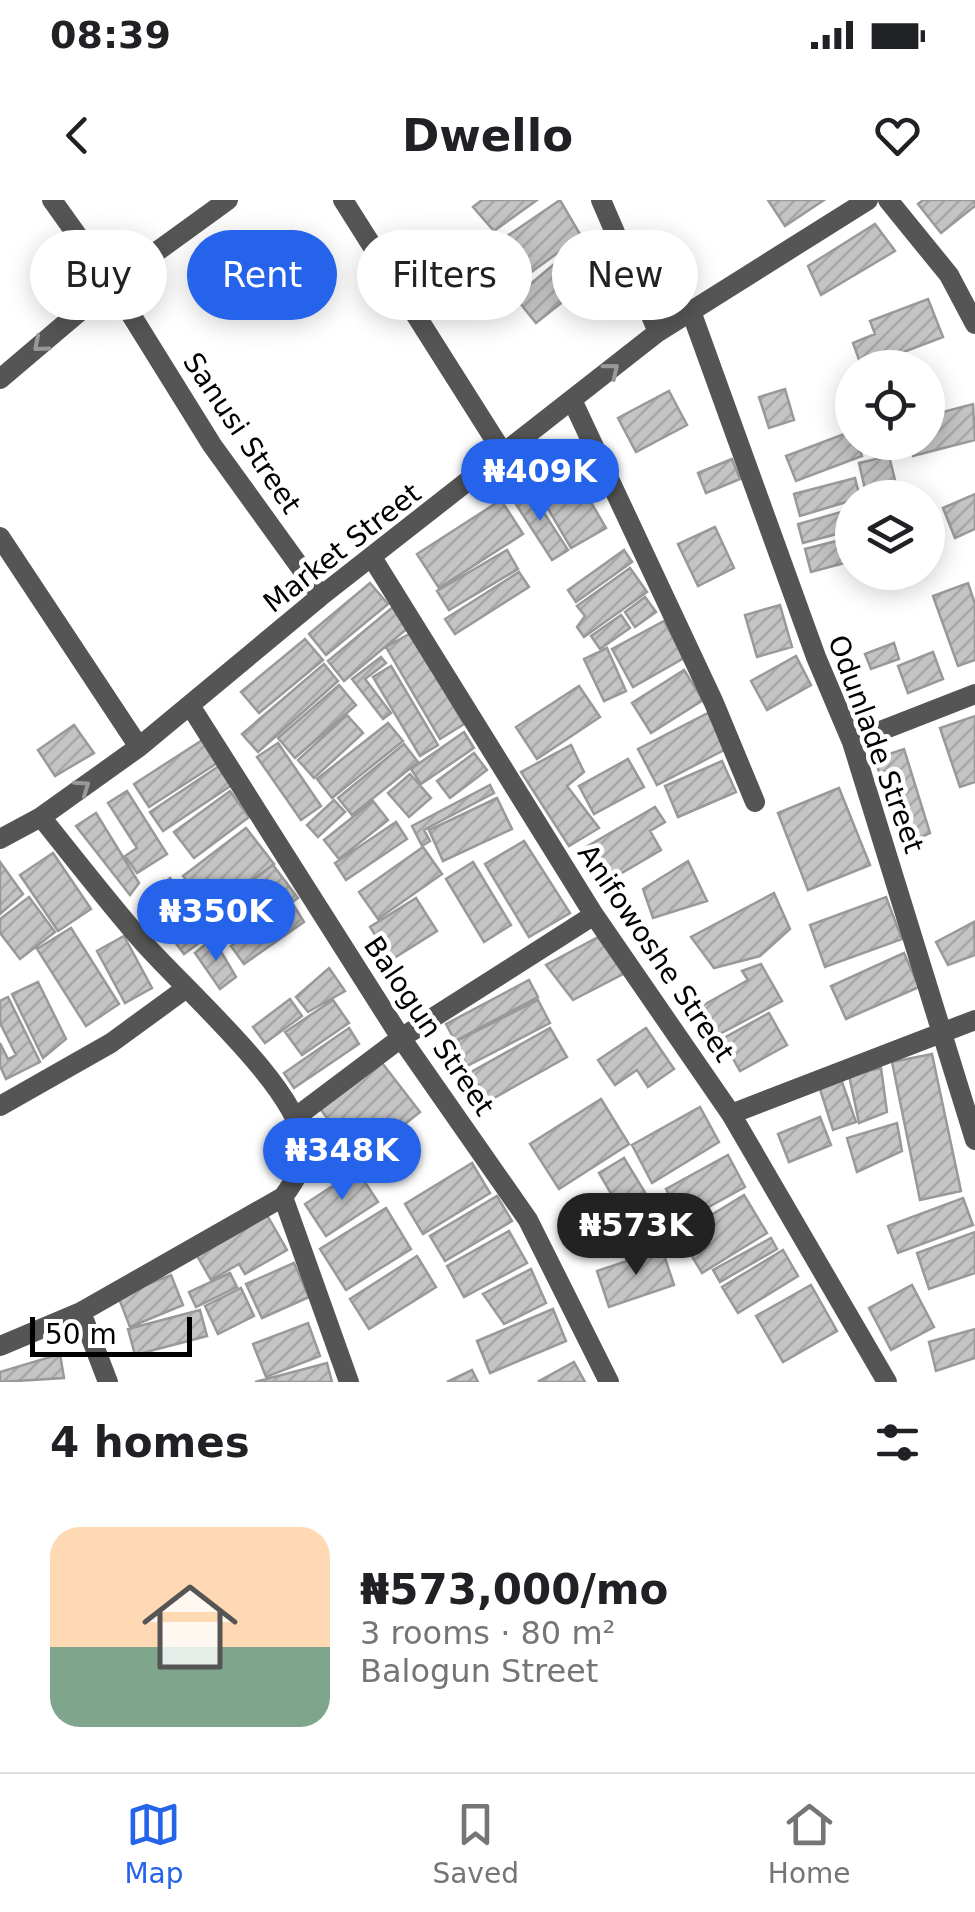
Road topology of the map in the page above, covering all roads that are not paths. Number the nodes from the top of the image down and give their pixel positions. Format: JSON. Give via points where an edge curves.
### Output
{"nodes":[{"id":1,"x":52,"y":200,"type":"edge"},
{"id":2,"x":228,"y":200,"type":"edge"},
{"id":3,"x":343,"y":200,"type":"edge"},
{"id":4,"x":601,"y":200,"type":"edge"},
{"id":5,"x":868,"y":200,"type":"edge"},
{"id":6,"x":888,"y":200,"type":"edge"},
{"id":7,"x":73,"y":230,"type":"edge"},
{"id":8,"x":167,"y":244,"type":"edge"},
{"id":9,"x":698,"y":310,"type":"edge"},
{"id":10,"x":70,"y":320,"type":"edge"},
{"id":11,"x":134,"y":320,"type":"edge"},
{"id":12,"x":681,"y":320,"type":"edge"},
{"id":13,"x":694,"y":320,"type":"edge"},
{"id":14,"x":975,"y":324,"type":"edge"},
{"id":15,"x":658,"y":332,"type":"junction"},
{"id":16,"x":0,"y":379,"type":"edge"},
{"id":17,"x":573,"y":402,"type":"junction"},
{"id":18,"x":505,"y":456,"type":"junction"},
{"id":19,"x":0,"y":538,"type":"edge"},
{"id":20,"x":373,"y":559,"type":"junction"},
{"id":21,"x":321,"y":596,"type":"junction"},
{"id":22,"x":975,"y":694,"type":"edge"},
{"id":23,"x":191,"y":707,"type":"junction"},
{"id":24,"x":852,"y":742,"type":"junction"},
{"id":25,"x":139,"y":747,"type":"junction"},
{"id":26,"x":754,"y":802,"type":"dead end"},
{"id":27,"x":40,"y":817,"type":"junction"},
{"id":28,"x":0,"y":839,"type":"edge"},
{"id":29,"x":594,"y":915,"type":"junction"},
{"id":30,"x":185,"y":989,"type":"junction"},
{"id":31,"x":975,"y":1020,"type":"edge"},
{"id":32,"x":942,"y":1031,"type":"junction"},
{"id":33,"x":401,"y":1038,"type":"junction"},
{"id":34,"x":0,"y":1106,"type":"edge"},
{"id":35,"x":731,"y":1114,"type":"junction"},
{"id":36,"x":296,"y":1117,"type":"junction"},
{"id":37,"x":975,"y":1140,"type":"edge"},
{"id":38,"x":282,"y":1197,"type":"junction"},
{"id":39,"x":80,"y":1312,"type":"junction"},
{"id":40,"x":0,"y":1346,"type":"edge"},
{"id":41,"x":108,"y":1382,"type":"edge"},
{"id":42,"x":348,"y":1382,"type":"edge"},
{"id":43,"x":609,"y":1382,"type":"edge"},
{"id":44,"x":887,"y":1382,"type":"edge"}],
"edges":[{"from":1,"to":7,"type":"street","name":"Sanusi Street"},
{"from":2,"to":8,"type":"street"},
{"from":3,"to":18,"type":"street"},
{"from":4,"to":15,"type":"street"},
{"from":5,"to":9,"type":"street","name":"Market Street"},
{"from":6,"to":14,"type":"street","via":[[950,275]]},
{"from":10,"to":16,"type":"street","one_way":true},
{"from":11,"to":21,"type":"street","name":"Sanusi Street","via":[[212,445]]},
{"from":12,"to":15,"type":"street","name":"Market Street"},
{"from":13,"to":24,"type":"street","name":"Odunlade Street"},
{"from":17,"to":15,"type":"street","name":"Market Street","one_way":true},
{"from":17,"to":18,"type":"street","name":"Market Street"},
{"from":17,"to":26,"type":"street"},
{"from":18,"to":20,"type":"street","name":"Market Street"},
{"from":19,"to":25,"type":"street"},
{"from":20,"to":21,"type":"street","name":"Market Street"},
{"from":20,"to":29,"type":"street","name":"Anifowoshe Street"},
{"from":21,"to":23,"type":"street","name":"Market Street"},
{"from":22,"to":24,"type":"street"},
{"from":23,"to":25,"type":"street","name":"Market Street"},
{"from":23,"to":33,"type":"street","name":"Balogun Street"},
{"from":24,"to":32,"type":"street","name":"Odunlade Street"},
{"from":27,"to":25,"type":"street","name":"Market Street","one_way":true},
{"from":27,"to":28,"type":"street","name":"Market Street"},
{"from":27,"to":30,"type":"street"},
{"from":29,"to":33,"type":"street"},
{"from":29,"to":35,"type":"street","name":"Anifowoshe Street"},
{"from":30,"to":34,"type":"street","via":[[111,1043]]},
{"from":30,"to":36,"type":"street","via":[[231,1031]]},
{"from":31,"to":32,"type":"street"},
{"from":32,"to":35,"type":"street"},
{"from":32,"to":37,"type":"street","name":"Odunlade Street"},
{"from":33,"to":36,"type":"street"},
{"from":33,"to":43,"type":"street","name":"Balogun Street","via":[[528,1220]]},
{"from":35,"to":44,"type":"street","name":"Anifowoshe Street"},
{"from":36,"to":38,"type":"street","via":[[303,1157]]},
{"from":38,"to":39,"type":"street"},
{"from":38,"to":42,"type":"street"},
{"from":39,"to":40,"type":"street"},
{"from":39,"to":41,"type":"street"}]}
